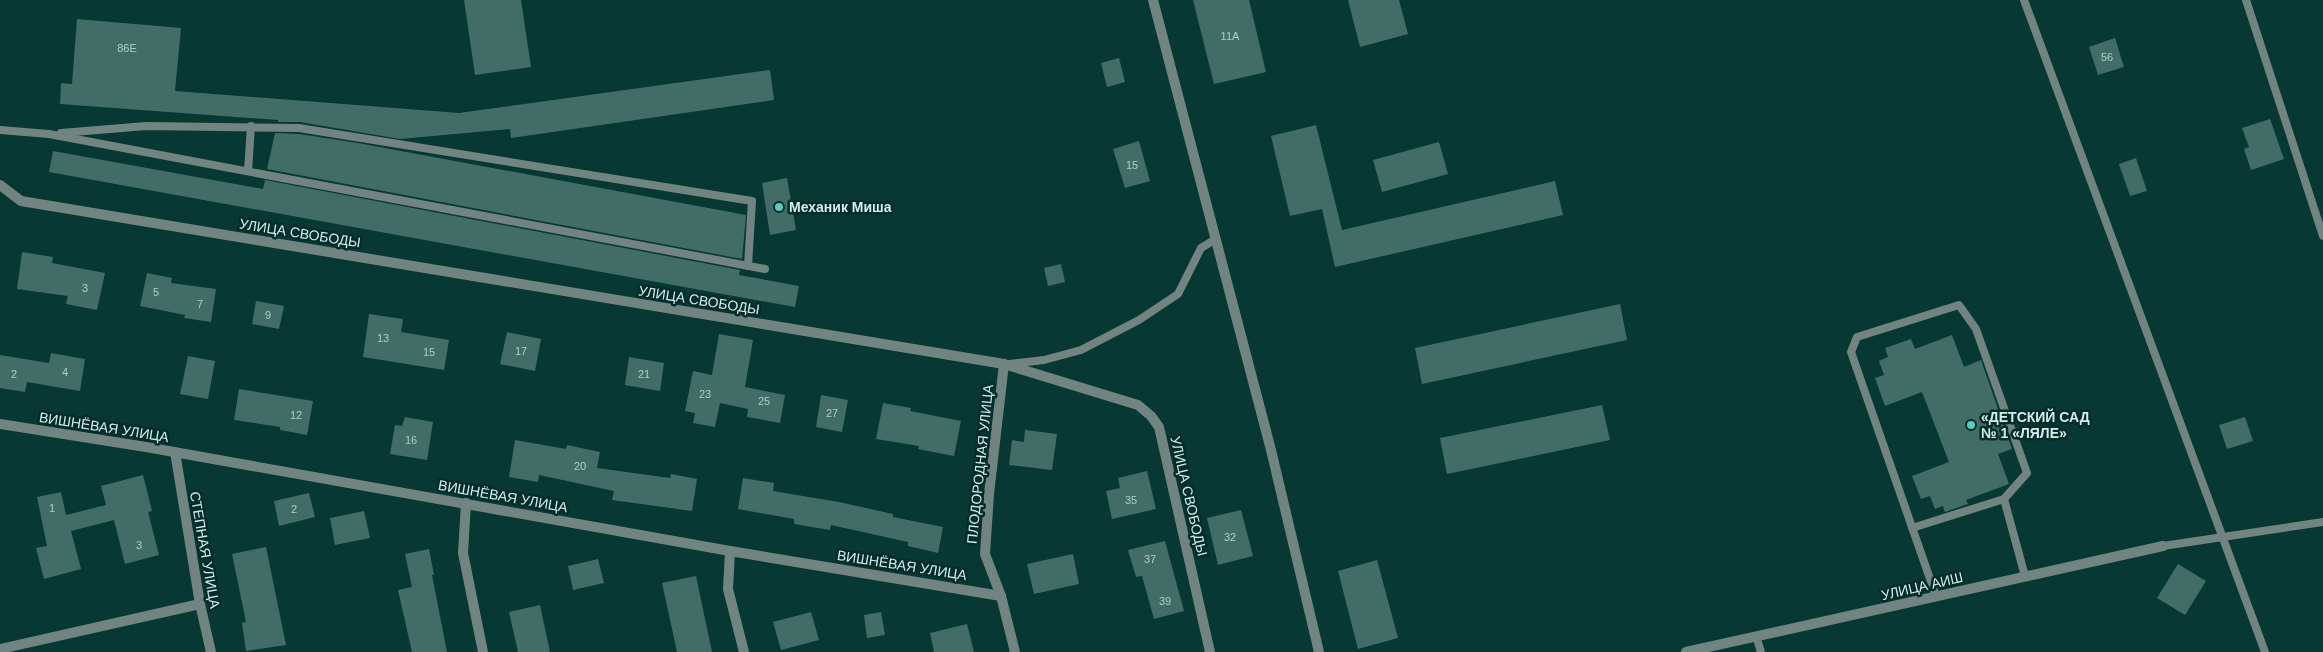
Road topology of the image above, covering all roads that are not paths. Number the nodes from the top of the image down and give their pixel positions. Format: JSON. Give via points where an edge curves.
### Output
{"nodes":[{"id":1,"x":1153,"y":0,"type":"edge"},
{"id":2,"x":2024,"y":0,"type":"edge"},
{"id":3,"x":2246,"y":0,"type":"edge"},
{"id":4,"x":251,"y":126,"type":"junction"},
{"id":5,"x":0,"y":130,"type":"edge"},
{"id":6,"x":49,"y":134,"type":"junction"},
{"id":7,"x":248,"y":171,"type":"junction"},
{"id":8,"x":0,"y":185,"type":"edge"},
{"id":9,"x":2323,"y":236,"type":"edge"},
{"id":10,"x":1216,"y":238,"type":"junction"},
{"id":11,"x":748,"y":266,"type":"junction"},
{"id":12,"x":765,"y":270,"type":"dead end"},
{"id":13,"x":1004,"y":364,"type":"junction"},
{"id":14,"x":0,"y":424,"type":"edge"},
{"id":15,"x":175,"y":452,"type":"junction"},
{"id":16,"x":2004,"y":499,"type":"junction"},
{"id":17,"x":466,"y":504,"type":"junction"},
{"id":18,"x":2323,"y":522,"type":"edge"},
{"id":19,"x":1912,"y":528,"type":"junction"},
{"id":20,"x":2223,"y":537,"type":"junction"},
{"id":21,"x":2163,"y":546,"type":"joint"},
{"id":22,"x":730,"y":550,"type":"junction"},
{"id":23,"x":2025,"y":576,"type":"junction"},
{"id":24,"x":1001,"y":596,"type":"junction"},
{"id":25,"x":1936,"y":596,"type":"junction"},
{"id":26,"x":200,"y":604,"type":"junction"},
{"id":27,"x":1756,"y":636,"type":"junction"},
{"id":28,"x":0,"y":650,"type":"edge"},
{"id":29,"x":211,"y":652,"type":"edge"},
{"id":30,"x":483,"y":652,"type":"edge"},
{"id":31,"x":744,"y":652,"type":"edge"},
{"id":32,"x":1015,"y":652,"type":"edge"},
{"id":33,"x":1210,"y":652,"type":"edge"},
{"id":34,"x":1319,"y":652,"type":"edge"},
{"id":35,"x":1686,"y":652,"type":"edge"},
{"id":36,"x":1760,"y":652,"type":"edge"},
{"id":37,"x":2265,"y":652,"type":"edge"}],
"edges":[{"from":1,"to":10,"type":"street"},
{"from":2,"to":20,"type":"lane"},
{"from":3,"to":9,"type":"lane"},
{"from":4,"to":6,"type":"lane","via":[[146,126]]},
{"from":4,"to":7,"type":"lane"},
{"from":4,"to":11,"type":"lane","via":[[299,128],[752,201]]},
{"from":5,"to":6,"type":"lane"},
{"from":6,"to":7,"type":"lane"},
{"from":7,"to":11,"type":"lane"},
{"from":8,"to":13,"type":"street","name":"УЛИЦА СВОБОДЫ","via":[[21,201]]},
{"from":10,"to":13,"type":"lane","via":[[1201,248],[1178,294],[1139,320],[1081,350],[1044,360]]},
{"from":10,"to":34,"type":"street"},
{"from":11,"to":12,"type":"lane"},
{"from":13,"to":24,"type":"street","name":"ПЛОДОРОДНАЯ УЛИЦА","via":[[988,494],[985,554]]},
{"from":13,"to":33,"type":"street","name":"УЛИЦА СВОБОДЫ","via":[[1138,406],[1159,427]]},
{"from":14,"to":15,"type":"street","name":"ВИШНЁВАЯ УЛИЦА"},
{"from":15,"to":17,"type":"street","name":"ВИШНЁВАЯ УЛИЦА"},
{"from":15,"to":26,"type":"street","name":"СТЕПНАЯ УЛИЦА"},
{"from":16,"to":19,"type":"lane"},
{"from":16,"to":19,"type":"lane","via":[[2026,472],[1976,329],[1959,305],[1857,337],[1851,352]]},
{"from":16,"to":23,"type":"lane"},
{"from":17,"to":22,"type":"street","name":"ВИШНЁВАЯ УЛИЦА"},
{"from":17,"to":30,"type":"street","via":[[463,553]]},
{"from":18,"to":20,"type":"lane"},
{"from":19,"to":25,"type":"lane"},
{"from":20,"to":21,"type":"lane"},
{"from":20,"to":37,"type":"lane"},
{"from":21,"to":23,"type":"street","name":"УЛИЦА АИШ"},
{"from":22,"to":24,"type":"street","name":"ВИШНЁВАЯ УЛИЦА"},
{"from":22,"to":31,"type":"street","via":[[728,589]]},
{"from":23,"to":25,"type":"street","name":"УЛИЦА АИШ"},
{"from":24,"to":32,"type":"street","name":"ПЛОДОРОДНАЯ УЛИЦА"},
{"from":25,"to":27,"type":"street","name":"УЛИЦА АИШ"},
{"from":26,"to":28,"type":"street"},
{"from":26,"to":29,"type":"street","name":"СТЕПНАЯ УЛИЦА"},
{"from":27,"to":35,"type":"street","name":"УЛИЦА АИШ"},
{"from":27,"to":36,"type":"lane"}]}
